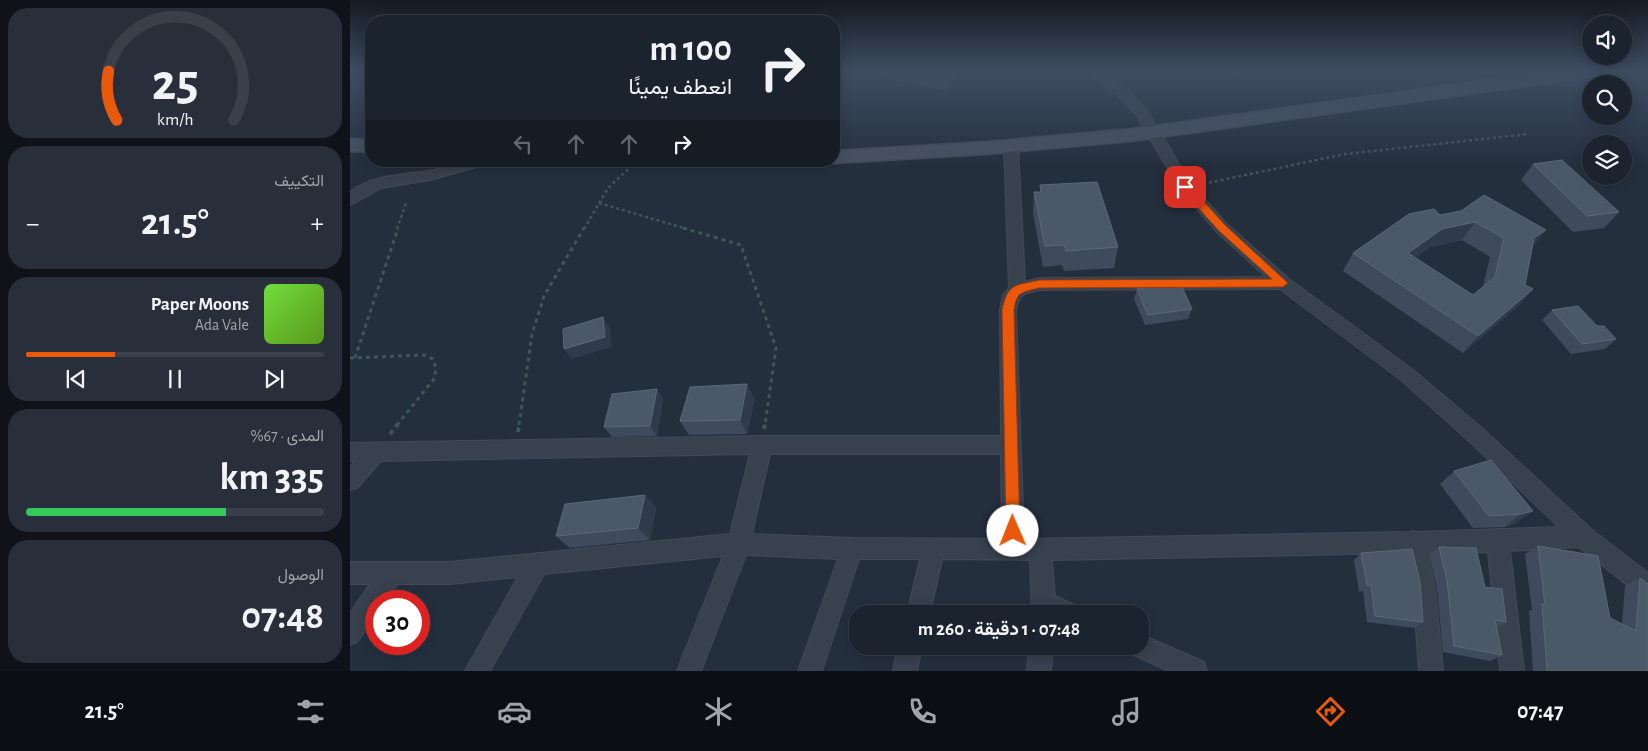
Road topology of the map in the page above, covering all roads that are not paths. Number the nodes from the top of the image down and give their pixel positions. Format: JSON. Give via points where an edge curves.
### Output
{"nodes":[{"id":1,"x":1133,"y":103,"type":"edge"},
{"id":2,"x":1299,"y":103,"type":"edge"},
{"id":3,"x":1335,"y":103,"type":"edge"},
{"id":4,"x":1149,"y":126,"type":"junction"},
{"id":5,"x":350,"y":146,"type":"edge"},
{"id":6,"x":365,"y":146,"type":"edge"},
{"id":7,"x":840,"y":146,"type":"edge"},
{"id":8,"x":1011,"y":146,"type":"junction"},
{"id":9,"x":840,"y":157,"type":"edge"},
{"id":10,"x":350,"y":159,"type":"edge"},
{"id":11,"x":365,"y":160,"type":"edge"},
{"id":12,"x":462,"y":167,"type":"edge"},
{"id":13,"x":350,"y":200,"type":"edge"},
{"id":14,"x":1283,"y":283,"type":"junction"},
{"id":15,"x":1016,"y":290,"type":"junction"},
{"id":16,"x":762,"y":445,"type":"junction"},
{"id":17,"x":1011,"y":445,"type":"junction"},
{"id":18,"x":350,"y":452,"type":"edge"},
{"id":19,"x":376,"y":452,"type":"junction"},
{"id":20,"x":350,"y":481,"type":"edge"},
{"id":21,"x":1583,"y":536,"type":"junction"},
{"id":22,"x":1413,"y":541,"type":"junction"},
{"id":23,"x":1498,"y":541,"type":"junction"},
{"id":24,"x":739,"y":544,"type":"junction"},
{"id":25,"x":934,"y":548,"type":"junction"},
{"id":26,"x":1013,"y":549,"type":"junction"},
{"id":27,"x":852,"y":550,"type":"junction"},
{"id":28,"x":1040,"y":550,"type":"junction"},
{"id":29,"x":538,"y":564,"type":"junction"},
{"id":30,"x":350,"y":573,"type":"edge"},
{"id":31,"x":391,"y":574,"type":"junction"},
{"id":32,"x":1648,"y":587,"type":"edge"},
{"id":33,"x":920,"y":605,"type":"edge"},
{"id":34,"x":1044,"y":605,"type":"edge"},
{"id":35,"x":350,"y":632,"type":"edge"},
{"id":36,"x":1149,"y":650,"type":"edge"},
{"id":37,"x":908,"y":655,"type":"edge"},
{"id":38,"x":1040,"y":655,"type":"edge"},
{"id":39,"x":477,"y":671,"type":"edge"},
{"id":40,"x":689,"y":671,"type":"edge"},
{"id":41,"x":810,"y":671,"type":"edge"},
{"id":42,"x":904,"y":671,"type":"edge"},
{"id":43,"x":1039,"y":671,"type":"edge"},
{"id":44,"x":1195,"y":671,"type":"edge"},
{"id":45,"x":1431,"y":671,"type":"edge"},
{"id":46,"x":1512,"y":671,"type":"edge"}],
"edges":[{"from":1,"to":4,"type":"street"},
{"from":2,"to":4,"type":"street"},
{"from":3,"to":4,"type":"street"},
{"from":4,"to":7,"type":"street"},
{"from":4,"to":8,"type":"street"},
{"from":4,"to":14,"type":"street","via":[[1185,187],[1222,228]]},
{"from":5,"to":6,"type":"street"},
{"from":8,"to":9,"type":"street"},
{"from":8,"to":15,"type":"street"},
{"from":10,"to":11,"type":"street"},
{"from":12,"to":13,"type":"street","via":[[366,188]]},
{"from":14,"to":15,"type":"street","via":[[1039,284]]},
{"from":14,"to":21,"type":"street","via":[[1406,374]]},
{"from":15,"to":17,"type":"street","via":[[1011,295],[1008,310]]},
{"from":16,"to":17,"type":"street"},
{"from":16,"to":19,"type":"street"},
{"from":16,"to":24,"type":"street"},
{"from":17,"to":26,"type":"street"},
{"from":18,"to":19,"type":"street"},
{"from":19,"to":20,"type":"street"},
{"from":21,"to":23,"type":"street"},
{"from":21,"to":32,"type":"street"},
{"from":22,"to":23,"type":"street"},
{"from":22,"to":28,"type":"street"},
{"from":22,"to":45,"type":"street","via":[[1424,588]]},
{"from":23,"to":46,"type":"street"},
{"from":24,"to":27,"type":"street"},
{"from":24,"to":29,"type":"street"},
{"from":24,"to":40,"type":"street"},
{"from":25,"to":26,"type":"street"},
{"from":25,"to":27,"type":"street"},
{"from":25,"to":33,"type":"street"},
{"from":26,"to":28,"type":"street"},
{"from":27,"to":41,"type":"street"},
{"from":28,"to":34,"type":"street"},
{"from":29,"to":31,"type":"street","via":[[450,573]]},
{"from":29,"to":39,"type":"street"},
{"from":30,"to":31,"type":"street"},
{"from":31,"to":35,"type":"street"},
{"from":36,"to":44,"type":"street"},
{"from":37,"to":42,"type":"street"},
{"from":38,"to":43,"type":"street"}]}
